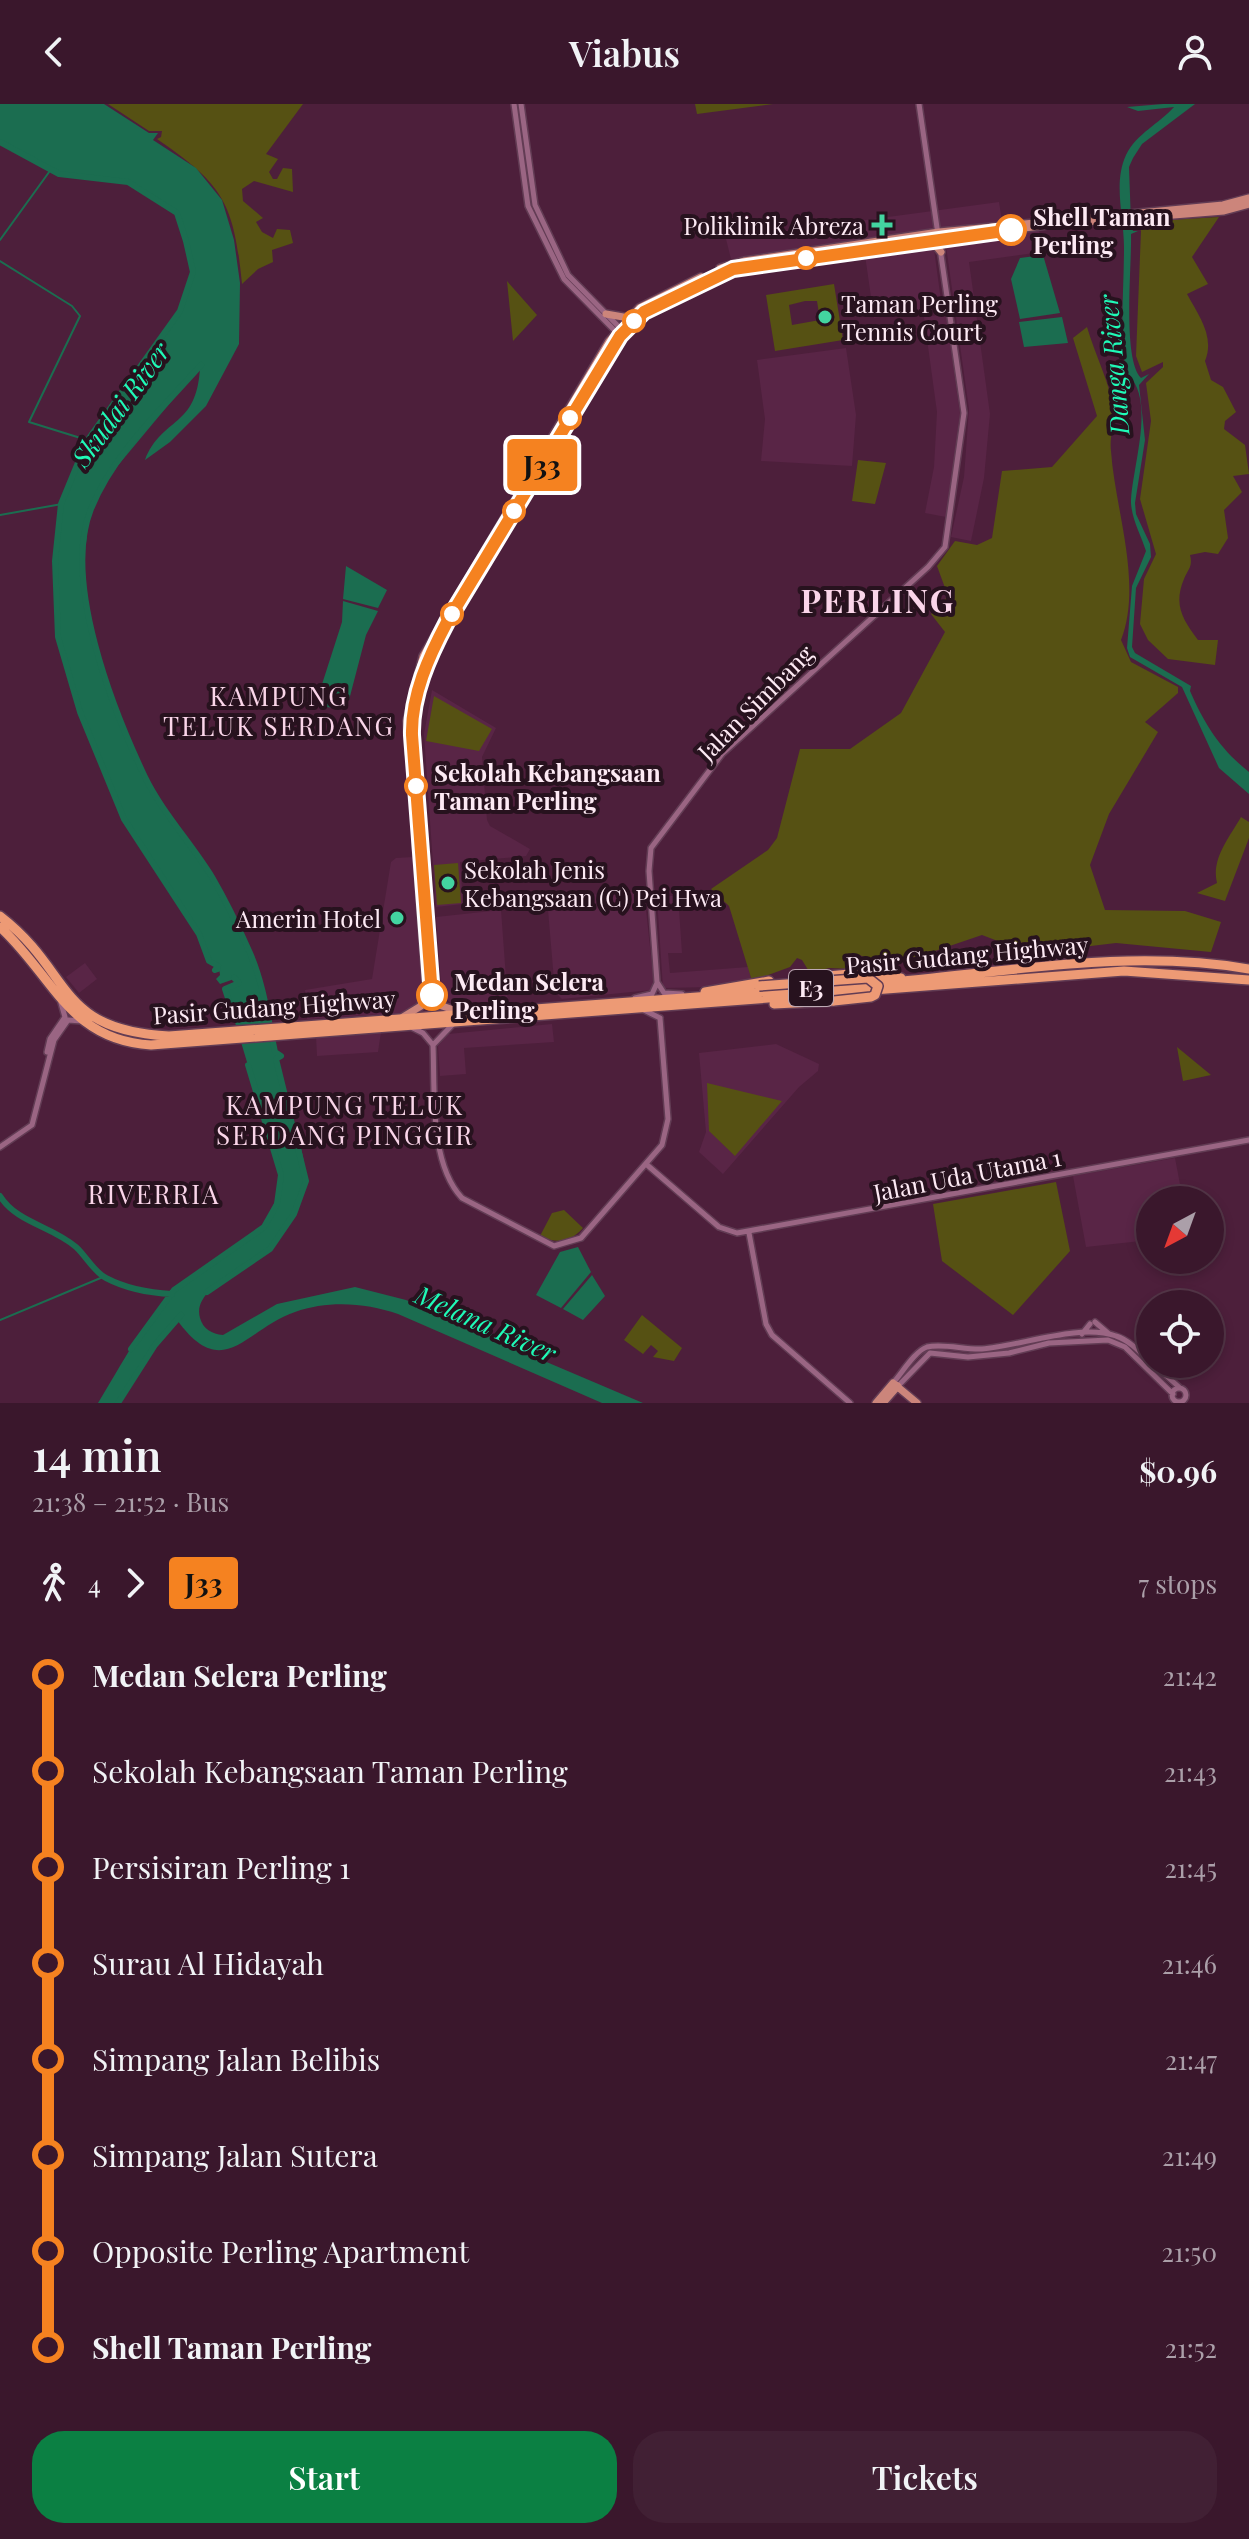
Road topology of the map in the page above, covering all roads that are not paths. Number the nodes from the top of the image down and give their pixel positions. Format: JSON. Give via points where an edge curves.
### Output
{"nodes":[{"id":1,"x":514,"y":104,"type":"edge"},
{"id":2,"x":521,"y":104,"type":"edge"},
{"id":3,"x":919,"y":104,"type":"edge"},
{"id":4,"x":1249,"y":201,"type":"edge"},
{"id":5,"x":938,"y":234,"type":"junction"},
{"id":6,"x":941,"y":252,"type":"joint"},
{"id":7,"x":606,"y":314,"type":"junction"},
{"id":8,"x":629,"y":318,"type":"junction"},
{"id":9,"x":608,"y":325,"type":"junction"},
{"id":10,"x":620,"y":332,"type":"junction"},
{"id":11,"x":609,"y":341,"type":"junction"},
{"id":12,"x":0,"y":913,"type":"edge"},
{"id":13,"x":0,"y":927,"type":"edge"},
{"id":14,"x":0,"y":934,"type":"edge"},
{"id":15,"x":15,"y":936,"type":"junction"},
{"id":16,"x":1124,"y":966,"type":"junction"},
{"id":17,"x":1249,"y":969,"type":"edge"},
{"id":18,"x":1249,"y":980,"type":"edge"},
{"id":19,"x":905,"y":981,"type":"junction"},
{"id":20,"x":657,"y":982,"type":"junction"},
{"id":21,"x":709,"y":991,"type":"junction"},
{"id":22,"x":691,"y":994,"type":"junction"},
{"id":23,"x":741,"y":997,"type":"junction"},
{"id":24,"x":60,"y":998,"type":"junction"},
{"id":25,"x":658,"y":1000,"type":"junction"},
{"id":26,"x":613,"y":1002,"type":"junction"},
{"id":27,"x":686,"y":1006,"type":"junction"},
{"id":28,"x":641,"y":1009,"type":"junction"},
{"id":29,"x":471,"y":1014,"type":"junction"},
{"id":30,"x":660,"y":1018,"type":"junction"},
{"id":31,"x":83,"y":1022,"type":"junction"},
{"id":32,"x":402,"y":1022,"type":"junction"},
{"id":33,"x":454,"y":1023,"type":"junction"},
{"id":34,"x":224,"y":1037,"type":"junction"},
{"id":35,"x":433,"y":1045,"type":"junction"},
{"id":36,"x":46,"y":1065,"type":"junction"},
{"id":37,"x":1249,"y":1140,"type":"edge"},
{"id":38,"x":0,"y":1147,"type":"edge"},
{"id":39,"x":646,"y":1164,"type":"junction"},
{"id":40,"x":760,"y":1230,"type":"junction"},
{"id":41,"x":737,"y":1233,"type":"junction"},
{"id":42,"x":749,"y":1233,"type":"junction"},
{"id":43,"x":751,"y":1244,"type":"junction"},
{"id":44,"x":1081,"y":1335,"type":"junction"},
{"id":45,"x":1110,"y":1335,"type":"junction"},
{"id":46,"x":1136,"y":1349,"type":"edge"},
{"id":47,"x":1169,"y":1378,"type":"edge"},
{"id":48,"x":905,"y":1379,"type":"joint"},
{"id":49,"x":1181,"y":1388,"type":"junction"},
{"id":50,"x":897,"y":1389,"type":"junction"},
{"id":51,"x":886,"y":1400,"type":"edge"},
{"id":52,"x":1180,"y":1400,"type":"edge"},
{"id":53,"x":850,"y":1403,"type":"edge"},
{"id":54,"x":876,"y":1403,"type":"edge"},
{"id":55,"x":910,"y":1403,"type":"edge"},
{"id":56,"x":917,"y":1403,"type":"edge"}],
"edges":[{"from":1,"to":9,"type":"street","via":[[528,206],[564,279]]},
{"from":2,"to":7,"type":"street","via":[[535,205],[568,275]]},
{"from":3,"to":5,"type":"street"},
{"from":4,"to":5,"type":"main road"},
{"from":5,"to":6,"type":"main road"},
{"from":5,"to":8,"type":"main road","via":[[731,264],[673,290]]},
{"from":5,"to":10,"type":"main road","via":[[733,269],[644,312]]},
{"from":6,"to":20,"type":"street","name":"Jalan Simbang","via":[[964,413],[945,547],[722,754],[651,848]]},
{"from":7,"to":8,"type":"main road"},
{"from":7,"to":10,"type":"street"},
{"from":8,"to":10,"type":"main road"},
{"from":9,"to":10,"type":"street"},
{"from":9,"to":11,"type":"main road"},
{"from":10,"to":11,"type":"main road"},
{"from":10,"to":29,"type":"main road","via":[[428,657],[411,720],[432,995],[448,1009]]},
{"from":11,"to":32,"type":"main road","via":[[438,627],[419,670],[407,721],[426,982],[421,1006]]},
{"from":12,"to":15,"type":"highway"},
{"from":13,"to":15,"type":"highway","name":"Pasir Gudang Highway"},
{"from":14,"to":15,"type":"highway"},
{"from":15,"to":24,"type":"highway","name":"Pasir Gudang Highway"},
{"from":15,"to":34,"type":"highway","name":"Pasir Gudang Highway","via":[[80,1008],[107,1026],[145,1035]]},
{"from":16,"to":17,"type":"highway","number":"E3","via":[[1169,960]]},
{"from":16,"to":18,"type":"highway","number":"E3"},
{"from":16,"to":19,"type":"highway","name":"Pasir Gudang Highway","number":"E3"},
{"from":16,"to":23,"type":"highway","name":"Pasir Gudang Highway","number":"E3"},
{"from":19,"to":21,"type":"highway","via":[[860,973]]},
{"from":19,"to":23,"type":"highway","name":"Pasir Gudang Highway","number":"E3"},
{"from":20,"to":22,"type":"street","via":[[664,993]]},
{"from":20,"to":26,"type":"street","via":[[652,994]]},
{"from":21,"to":22,"type":"highway"},
{"from":21,"to":27,"type":"highway","bridge":true,"via":[[868,978],[878,986],[871,997],[834,1001]]},
{"from":22,"to":25,"type":"highway"},
{"from":23,"to":25,"type":"highway","name":"Pasir Gudang Highway"},
{"from":23,"to":27,"type":"highway","name":"Pasir Gudang Highway"},
{"from":24,"to":31,"type":"highway","name":"Pasir Gudang Highway"},
{"from":24,"to":36,"type":"street","via":[[65,1017],[50,1039]]},
{"from":25,"to":26,"type":"highway","name":"Pasir Gudang Highway"},
{"from":26,"to":29,"type":"highway","name":"Pasir Gudang Highway"},
{"from":27,"to":28,"type":"highway","name":"Pasir Gudang Highway"},
{"from":27,"to":30,"type":"street","via":[[665,1009]]},
{"from":28,"to":30,"type":"street"},
{"from":28,"to":33,"type":"highway","name":"Pasir Gudang Highway"},
{"from":29,"to":32,"type":"highway","name":"Pasir Gudang Highway"},
{"from":30,"to":39,"type":"street","via":[[668,1119],[662,1145]]},
{"from":31,"to":34,"type":"highway","name":"Pasir Gudang Highway","via":[[135,1044]]},
{"from":31,"to":36,"type":"street","via":[[71,1019],[64,1025]]},
{"from":32,"to":33,"type":"highway","name":"Pasir Gudang Highway"},
{"from":32,"to":34,"type":"highway","name":"Pasir Gudang Highway"},
{"from":32,"to":35,"type":"street"},
{"from":33,"to":35,"type":"street"},
{"from":35,"to":39,"type":"street","via":[[441,1164],[462,1198],[554,1246],[581,1238]]},
{"from":36,"to":38,"type":"street","via":[[35,1119]]},
{"from":37,"to":40,"type":"street","name":"Jalan Uda Utama 1"},
{"from":39,"to":41,"type":"street","name":"Jalan Uda Utama 1","via":[[719,1227]]},
{"from":40,"to":42,"type":"street","name":"Jalan Uda Utama 1"},
{"from":40,"to":43,"type":"street"},
{"from":41,"to":42,"type":"street","name":"Jalan Uda Utama 1"},
{"from":41,"to":43,"type":"street"},
{"from":42,"to":43,"type":"street"},
{"from":43,"to":53,"type":"street","via":[[772,1335]]},
{"from":44,"to":45,"type":"street"},
{"from":44,"to":45,"type":"street","via":[[1092,1323]]},
{"from":44,"to":50,"type":"street","via":[[1007,1347],[927,1347]]},
{"from":45,"to":46,"type":"street"},
{"from":47,"to":49,"type":"street"},
{"from":48,"to":50,"type":"main road"},
{"from":48,"to":52,"type":"street","via":[[930,1353],[968,1357],[1098,1339],[1125,1347]]},
{"from":49,"to":52,"type":"street"},
{"from":49,"to":52,"type":"street"},
{"from":50,"to":51,"type":"main road"},
{"from":50,"to":54,"type":"main road"},
{"from":50,"to":55,"type":"main road"},
{"from":50,"to":56,"type":"main road"}]}
